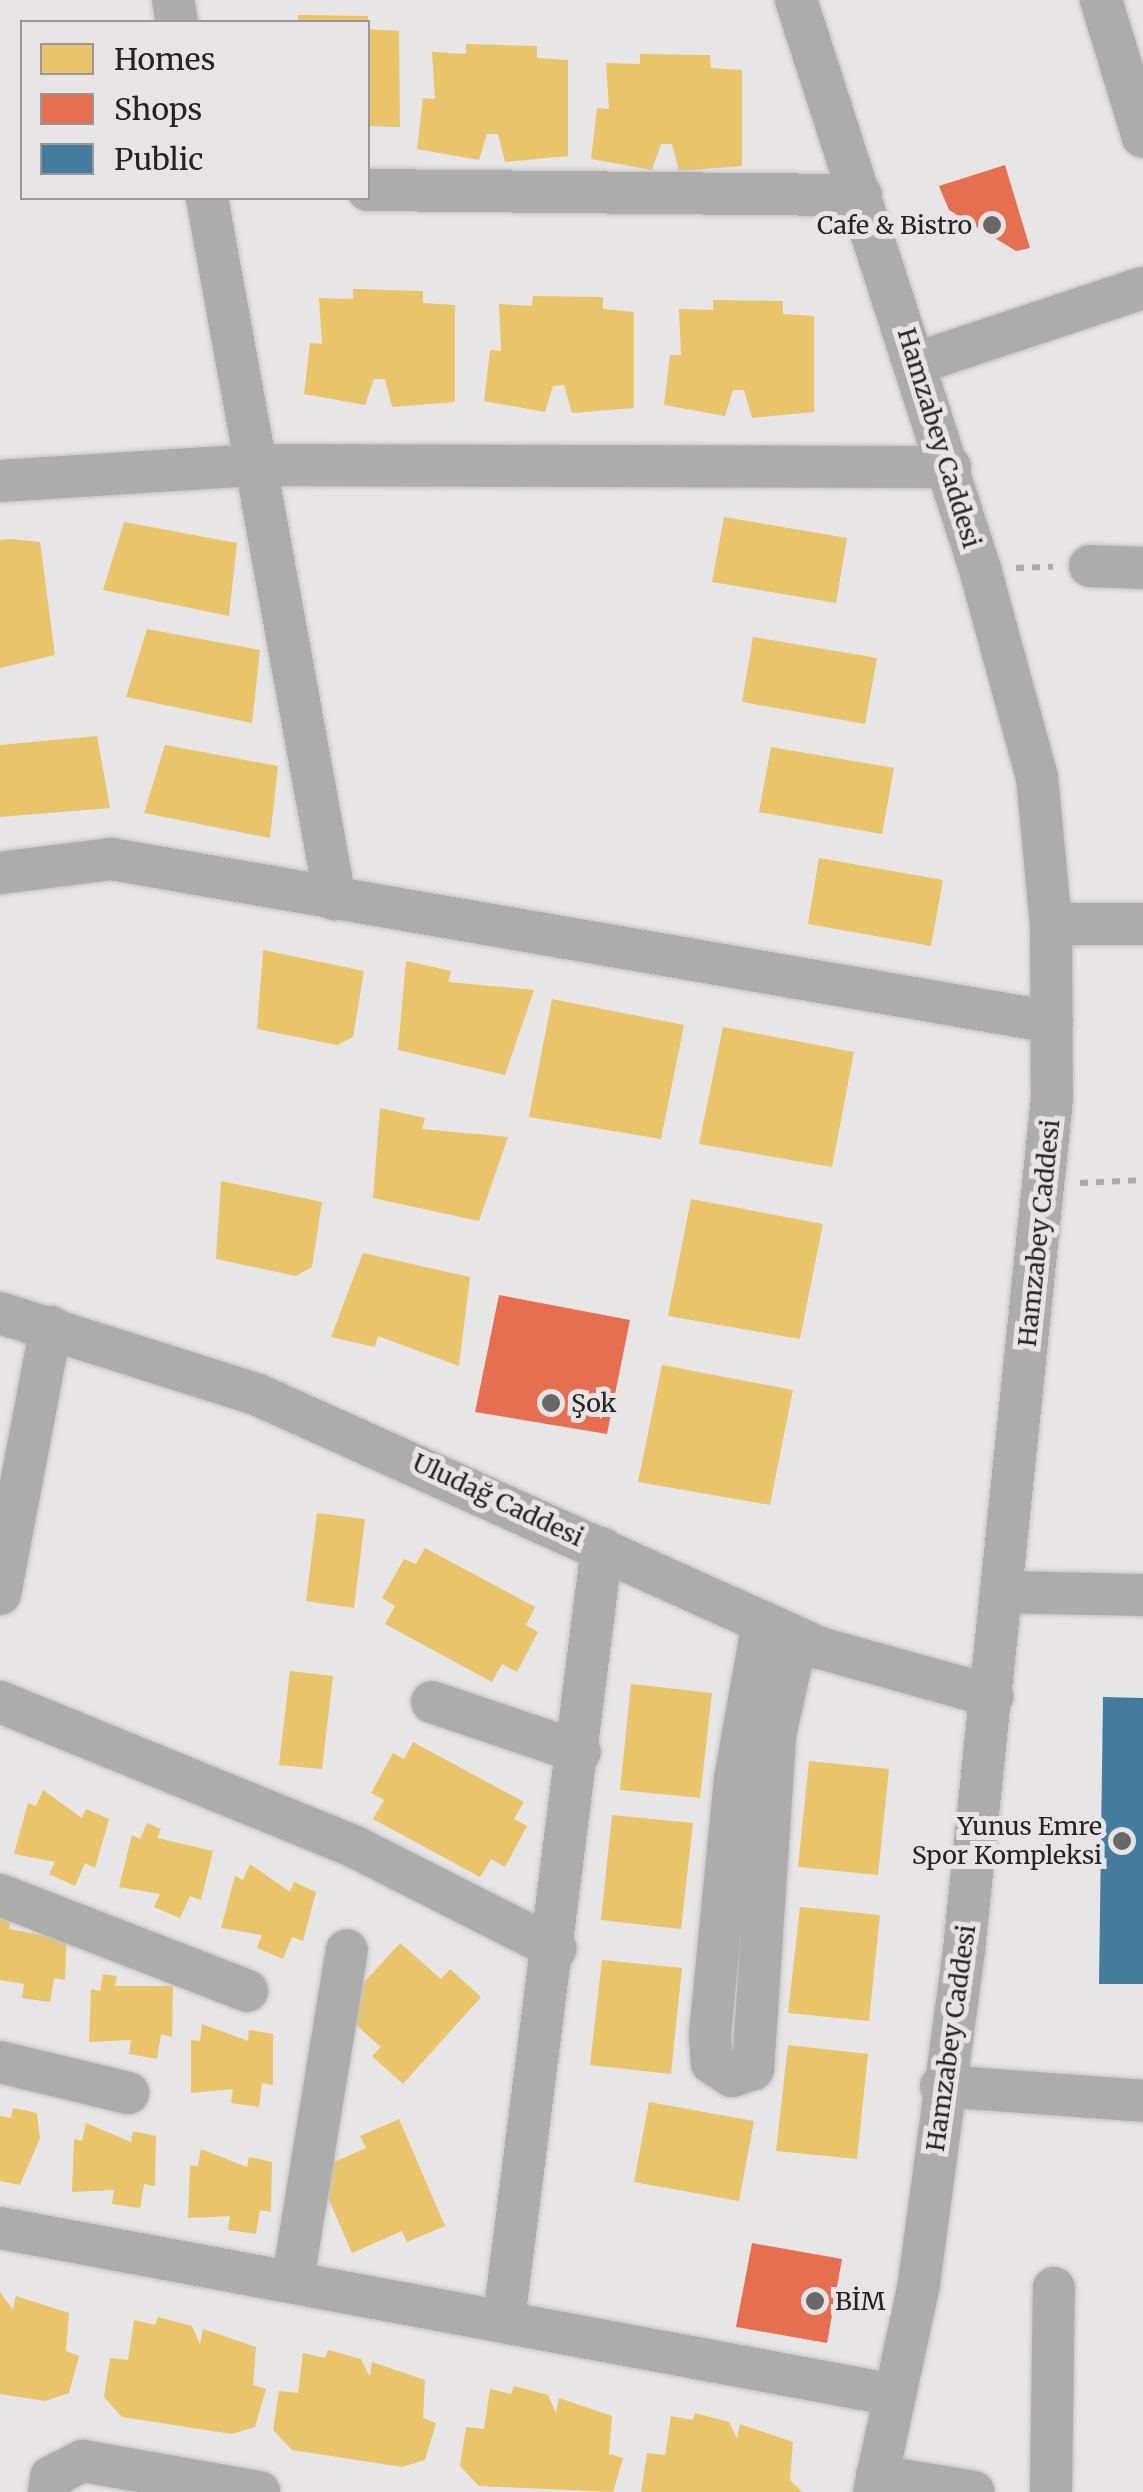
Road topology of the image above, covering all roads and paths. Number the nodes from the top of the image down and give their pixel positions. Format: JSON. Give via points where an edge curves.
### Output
{"nodes":[{"id":1,"x":796,"y":0,"type":"edge"},
{"id":2,"x":1101,"y":0,"type":"edge"},
{"id":3,"x":1143,"y":137,"type":"edge"},
{"id":4,"x":370,"y":190,"type":"edge"},
{"id":5,"x":861,"y":195,"type":"junction"},
{"id":6,"x":206,"y":200,"type":"edge"},
{"id":7,"x":1143,"y":288,"type":"edge"},
{"id":8,"x":917,"y":363,"type":"junction"},
{"id":9,"x":252,"y":464,"type":"junction"},
{"id":10,"x":950,"y":467,"type":"junction"},
{"id":11,"x":0,"y":481,"type":"edge"},
{"id":12,"x":1090,"y":566,"type":"joint"},
{"id":13,"x":1143,"y":568,"type":"edge"},
{"id":14,"x":980,"y":570,"type":"junction"},
{"id":15,"x":0,"y":873,"type":"edge"},
{"id":16,"x":335,"y":899,"type":"junction"},
{"id":17,"x":1052,"y":924,"type":"junction"},
{"id":18,"x":1143,"y":924,"type":"edge"},
{"id":19,"x":1052,"y":1022,"type":"junction"},
{"id":20,"x":1044,"y":1180,"type":"junction"},
{"id":21,"x":1143,"y":1180,"type":"edge"},
{"id":22,"x":0,"y":1313,"type":"edge"},
{"id":23,"x":51,"y":1326,"type":"junction"},
{"id":24,"x":602,"y":1548,"type":"junction"},
{"id":25,"x":1002,"y":1592,"type":"junction"},
{"id":26,"x":0,"y":1594,"type":"edge"},
{"id":27,"x":1143,"y":1595,"type":"edge"},
{"id":28,"x":780,"y":1630,"type":"junction"},
{"id":29,"x":992,"y":1696,"type":"junction"},
{"id":30,"x":0,"y":1702,"type":"edge"},
{"id":31,"x":432,"y":1702,"type":"dead end"},
{"id":32,"x":580,"y":1752,"type":"junction"},
{"id":33,"x":0,"y":1895,"type":"edge"},
{"id":34,"x":556,"y":1949,"type":"junction"},
{"id":35,"x":347,"y":1950,"type":"dead end"},
{"id":36,"x":247,"y":1991,"type":"dead end"},
{"id":37,"x":0,"y":2062,"type":"edge"},
{"id":38,"x":942,"y":2086,"type":"junction"},
{"id":39,"x":128,"y":2093,"type":"dead end"},
{"id":40,"x":1143,"y":2101,"type":"edge"},
{"id":41,"x":0,"y":2228,"type":"edge"},
{"id":42,"x":293,"y":2279,"type":"junction"},
{"id":43,"x":1054,"y":2288,"type":"dead end"},
{"id":44,"x":504,"y":2319,"type":"junction"},
{"id":45,"x":894,"y":2395,"type":"junction"},
{"id":46,"x":876,"y":2484,"type":"edge"},
{"id":47,"x":49,"y":2492,"type":"edge"},
{"id":48,"x":258,"y":2492,"type":"edge"},
{"id":49,"x":974,"y":2492,"type":"edge"},
{"id":50,"x":1051,"y":2492,"type":"edge"}],
"edges":[{"from":1,"to":5,"type":"street","name":"Hamzabey Caddesi"},
{"from":2,"to":3,"type":"street"},
{"from":4,"to":5,"type":"street"},
{"from":5,"to":8,"type":"street","name":"Hamzabey Caddesi"},
{"from":6,"to":9,"type":"street"},
{"from":7,"to":8,"type":"street"},
{"from":8,"to":10,"type":"street","name":"Hamzabey Caddesi"},
{"from":9,"to":10,"type":"street"},
{"from":9,"to":11,"type":"street"},
{"from":9,"to":16,"type":"street"},
{"from":10,"to":14,"type":"street","name":"Hamzabey Caddesi"},
{"from":12,"to":13,"type":"street"},
{"from":12,"to":14,"type":"path"},
{"from":14,"to":17,"type":"street","name":"Hamzabey Caddesi","via":[[1037,777]]},
{"from":15,"to":16,"type":"street","via":[[111,859]]},
{"from":16,"to":19,"type":"street"},
{"from":17,"to":18,"type":"street"},
{"from":17,"to":19,"type":"street","name":"Hamzabey Caddesi"},
{"from":19,"to":20,"type":"street","name":"Hamzabey Caddesi"},
{"from":20,"to":21,"type":"path"},
{"from":20,"to":25,"type":"street","name":"Hamzabey Caddesi"},
{"from":22,"to":23,"type":"street","name":"Uludağ Caddesi"},
{"from":23,"to":24,"type":"street","name":"Uludağ Caddesi","via":[[258,1395]]},
{"from":23,"to":26,"type":"street"},
{"from":24,"to":28,"type":"street","name":"Uludağ Caddesi"},
{"from":24,"to":32,"type":"street"},
{"from":25,"to":27,"type":"street"},
{"from":25,"to":29,"type":"street","name":"Hamzabey Caddesi"},
{"from":28,"to":28,"type":"street","via":[[735,1779],[710,2036],[712,2062],[732,2076],[753,2069]]},
{"from":28,"to":29,"type":"street","name":"Uludağ Caddesi"},
{"from":29,"to":38,"type":"street","name":"Hamzabey Caddesi"},
{"from":30,"to":34,"type":"street","via":[[355,1847]]},
{"from":31,"to":32,"type":"street"},
{"from":32,"to":34,"type":"street"},
{"from":33,"to":36,"type":"street"},
{"from":34,"to":44,"type":"street"},
{"from":35,"to":42,"type":"street"},
{"from":37,"to":39,"type":"street"},
{"from":38,"to":40,"type":"street"},
{"from":38,"to":45,"type":"street","name":"Hamzabey Caddesi","via":[[919,2284]]},
{"from":41,"to":42,"type":"street"},
{"from":42,"to":44,"type":"street"},
{"from":43,"to":50,"type":"street"},
{"from":44,"to":45,"type":"street"},
{"from":45,"to":46,"type":"street","name":"Hamzabey Caddesi"},
{"from":46,"to":49,"type":"street"},
{"from":47,"to":48,"type":"street","via":[[51,2477],[83,2461]]}]}
